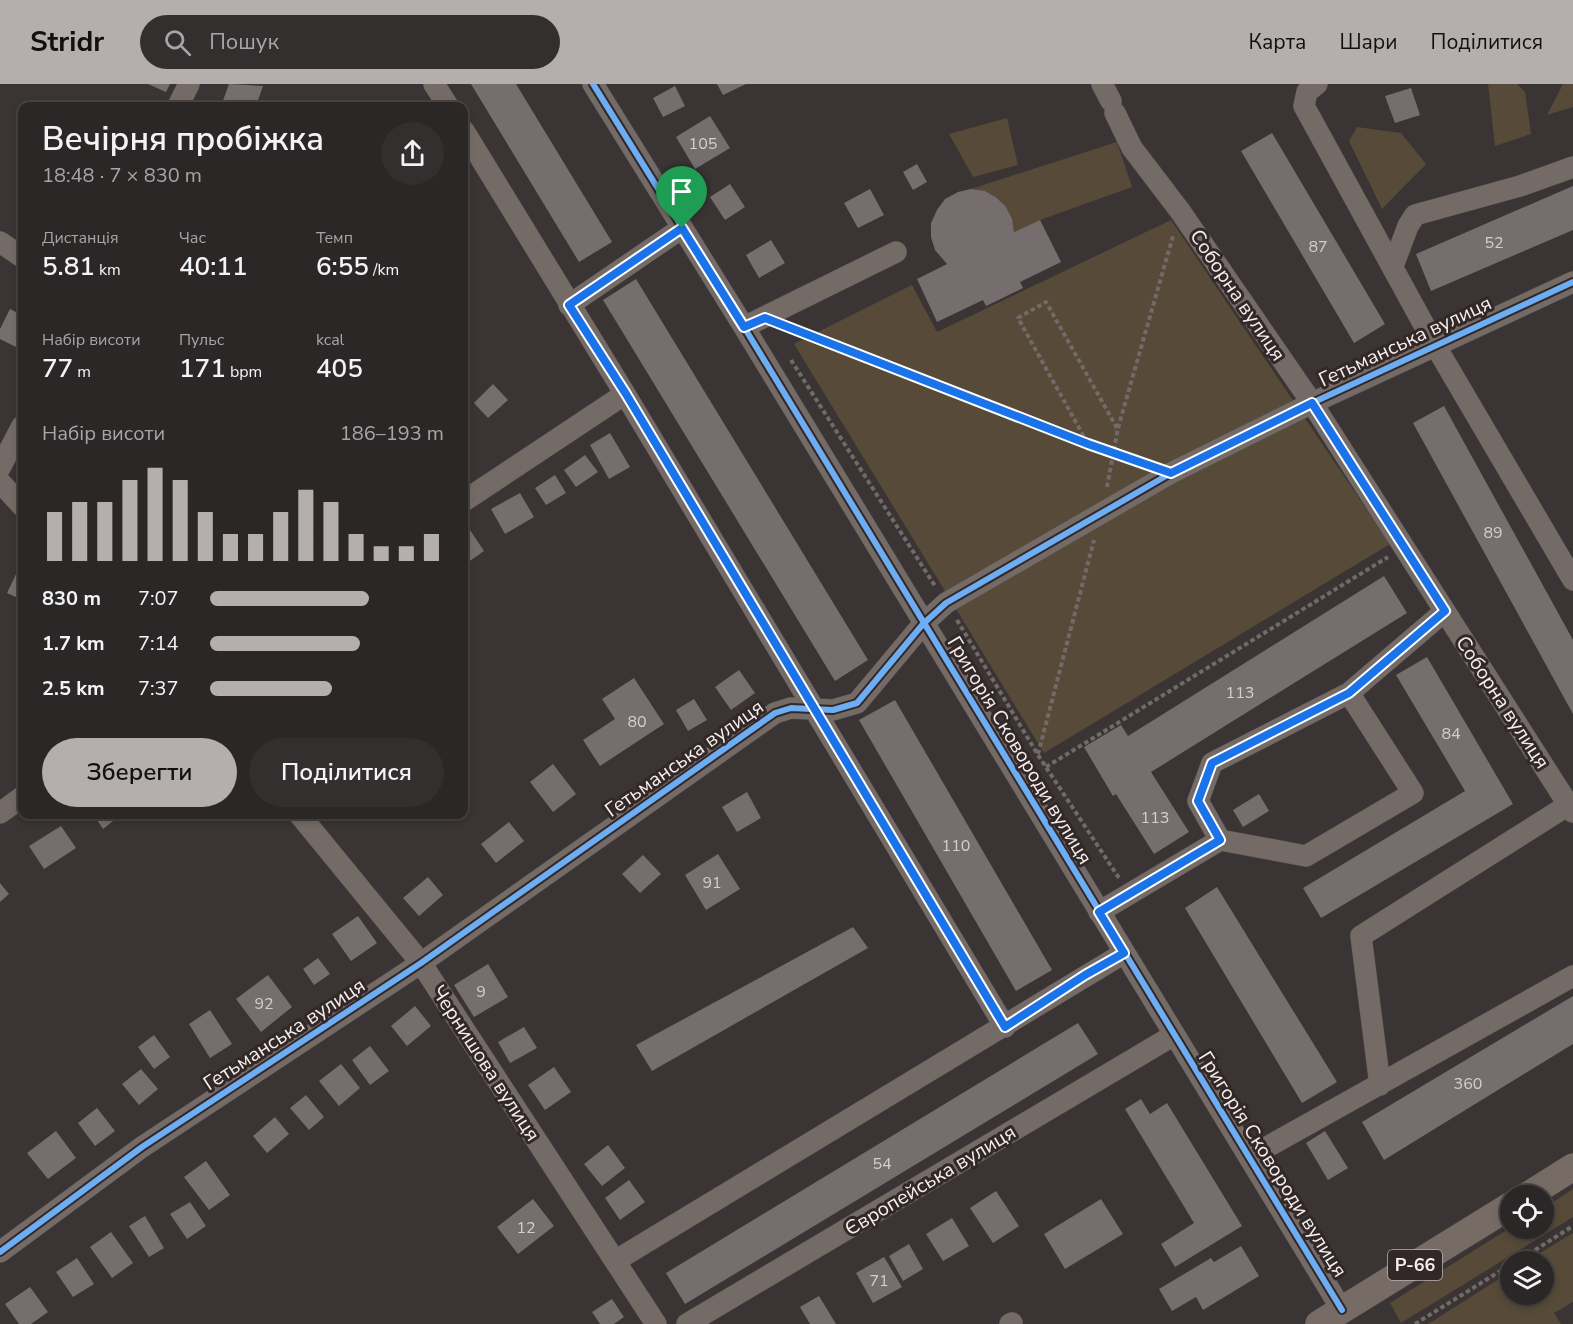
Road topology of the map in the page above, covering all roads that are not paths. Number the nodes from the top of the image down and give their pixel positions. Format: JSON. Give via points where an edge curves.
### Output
{"nodes":[{"id":1,"x":189,"y":84,"type":"edge"},
{"id":2,"x":434,"y":84,"type":"edge"},
{"id":3,"x":1317,"y":84,"type":"edge"},
{"id":4,"x":596,"y":85,"type":"edge"},
{"id":5,"x":1110,"y":99,"type":"edge"},
{"id":6,"x":180,"y":102,"type":"edge"},
{"id":7,"x":445,"y":102,"type":"edge"},
{"id":8,"x":468,"y":143,"type":"edge"},
{"id":9,"x":1573,"y":168,"type":"edge"},
{"id":10,"x":682,"y":228,"type":"junction"},
{"id":11,"x":0,"y":242,"type":"edge"},
{"id":12,"x":896,"y":252,"type":"dead end"},
{"id":13,"x":18,"y":254,"type":"edge"},
{"id":14,"x":1392,"y":266,"type":"junction"},
{"id":15,"x":1573,"y":282,"type":"edge"},
{"id":16,"x":569,"y":305,"type":"junction"},
{"id":17,"x":744,"y":327,"type":"junction"},
{"id":18,"x":1435,"y":345,"type":"junction"},
{"id":19,"x":626,"y":394,"type":"junction"},
{"id":20,"x":1312,"y":403,"type":"junction"},
{"id":21,"x":18,"y":434,"type":"edge"},
{"id":22,"x":0,"y":468,"type":"edge"},
{"id":23,"x":0,"y":482,"type":"edge"},
{"id":24,"x":468,"y":498,"type":"edge"},
{"id":25,"x":18,"y":502,"type":"edge"},
{"id":26,"x":1573,"y":580,"type":"edge"},
{"id":27,"x":1445,"y":611,"type":"junction"},
{"id":28,"x":923,"y":624,"type":"junction"},
{"id":29,"x":1349,"y":693,"type":"junction"},
{"id":30,"x":813,"y":709,"type":"junction"},
{"id":31,"x":18,"y":800,"type":"edge"},
{"id":32,"x":1572,"y":806,"type":"edge"},
{"id":33,"x":0,"y":813,"type":"edge"},
{"id":34,"x":303,"y":819,"type":"edge"},
{"id":35,"x":1220,"y":840,"type":"junction"},
{"id":36,"x":1099,"y":912,"type":"junction"},
{"id":37,"x":1124,"y":953,"type":"junction"},
{"id":38,"x":421,"y":963,"type":"junction"},
{"id":39,"x":1573,"y":976,"type":"edge"},
{"id":40,"x":1005,"y":1027,"type":"junction"},
{"id":41,"x":1173,"y":1035,"type":"junction"},
{"id":42,"x":1380,"y":1085,"type":"junction"},
{"id":43,"x":1251,"y":1156,"type":"junction"},
{"id":44,"x":1573,"y":1167,"type":"edge"},
{"id":45,"x":1544,"y":1185,"type":"edge"},
{"id":46,"x":1500,"y":1213,"type":"edge"},
{"id":47,"x":0,"y":1252,"type":"edge"},
{"id":48,"x":615,"y":1261,"type":"junction"},
{"id":49,"x":1347,"y":1317,"type":"edge"},
{"id":50,"x":656,"y":1324,"type":"edge"},
{"id":51,"x":687,"y":1324,"type":"edge"},
{"id":52,"x":1319,"y":1324,"type":"edge"}],
"edges":[{"from":1,"to":6,"type":"street"},
{"from":2,"to":7,"type":"street"},
{"from":3,"to":14,"type":"street","via":[[1307,92],[1304,106]]},
{"from":4,"to":10,"type":"street","name":"Григорія Сковороди вулиця"},
{"from":5,"to":20,"type":"street","name":"Соборна вулиця","via":[[1132,148]]},
{"from":8,"to":16,"type":"street"},
{"from":9,"to":14,"type":"street","via":[[1415,215]]},
{"from":10,"to":16,"type":"street"},
{"from":10,"to":17,"type":"street","name":"Григорія Сковороди вулиця"},
{"from":11,"to":13,"type":"street"},
{"from":12,"to":17,"type":"street"},
{"from":14,"to":18,"type":"street"},
{"from":15,"to":18,"type":"street","name":"Гетьманська вулиця"},
{"from":16,"to":19,"type":"street"},
{"from":17,"to":28,"type":"street","name":"Григорія Сковороди вулиця"},
{"from":18,"to":20,"type":"street","name":"Гетьманська вулиця"},
{"from":18,"to":26,"type":"street"},
{"from":19,"to":24,"type":"street"},
{"from":19,"to":30,"type":"street"},
{"from":20,"to":27,"type":"street","name":"Соборна вулиця"},
{"from":20,"to":28,"type":"street","name":"Гетьманська вулиця","via":[[1171,473],[946,603]]},
{"from":21,"to":22,"type":"street"},
{"from":23,"to":25,"type":"street"},
{"from":27,"to":29,"type":"street"},
{"from":27,"to":32,"type":"street","name":"Соборна вулиця"},
{"from":28,"to":30,"type":"street","name":"Гетьманська вулиця","via":[[857,703],[833,710]]},
{"from":28,"to":36,"type":"street","name":"Григорія Сковороди вулиця"},
{"from":29,"to":35,"type":"street","via":[[1212,763],[1198,801]]},
{"from":29,"to":35,"type":"street","via":[[1413,793],[1306,856]]},
{"from":30,"to":38,"type":"street","name":"Гетьманська вулиця","via":[[791,708],[775,713]]},
{"from":30,"to":40,"type":"street"},
{"from":31,"to":33,"type":"street"},
{"from":32,"to":42,"type":"street","via":[[1361,936]]},
{"from":34,"to":38,"type":"street","name":"Чернишова вулиця"},
{"from":35,"to":36,"type":"street"},
{"from":36,"to":37,"type":"street","name":"Григорія Сковороди вулиця"},
{"from":37,"to":40,"type":"street"},
{"from":37,"to":41,"type":"street","name":"Григорія Сковороди вулиця"},
{"from":38,"to":47,"type":"street","name":"Гетьманська вулиця","via":[[142,1148]]},
{"from":38,"to":48,"type":"street","name":"Чернишова вулиця"},
{"from":39,"to":42,"type":"street"},
{"from":40,"to":48,"type":"street"},
{"from":41,"to":43,"type":"street","name":"Григорія Сковороди вулиця"},
{"from":41,"to":51,"type":"street","name":"Європейська вулиця"},
{"from":42,"to":43,"type":"street"},
{"from":43,"to":49,"type":"street","name":"Григорія Сковороди вулиця"},
{"from":44,"to":45,"type":"main road"},
{"from":46,"to":49,"type":"main road","number":"Р-66"},
{"from":48,"to":50,"type":"street","name":"Чернишова вулиця"},
{"from":49,"to":52,"type":"main road","number":"Р-66"}]}
